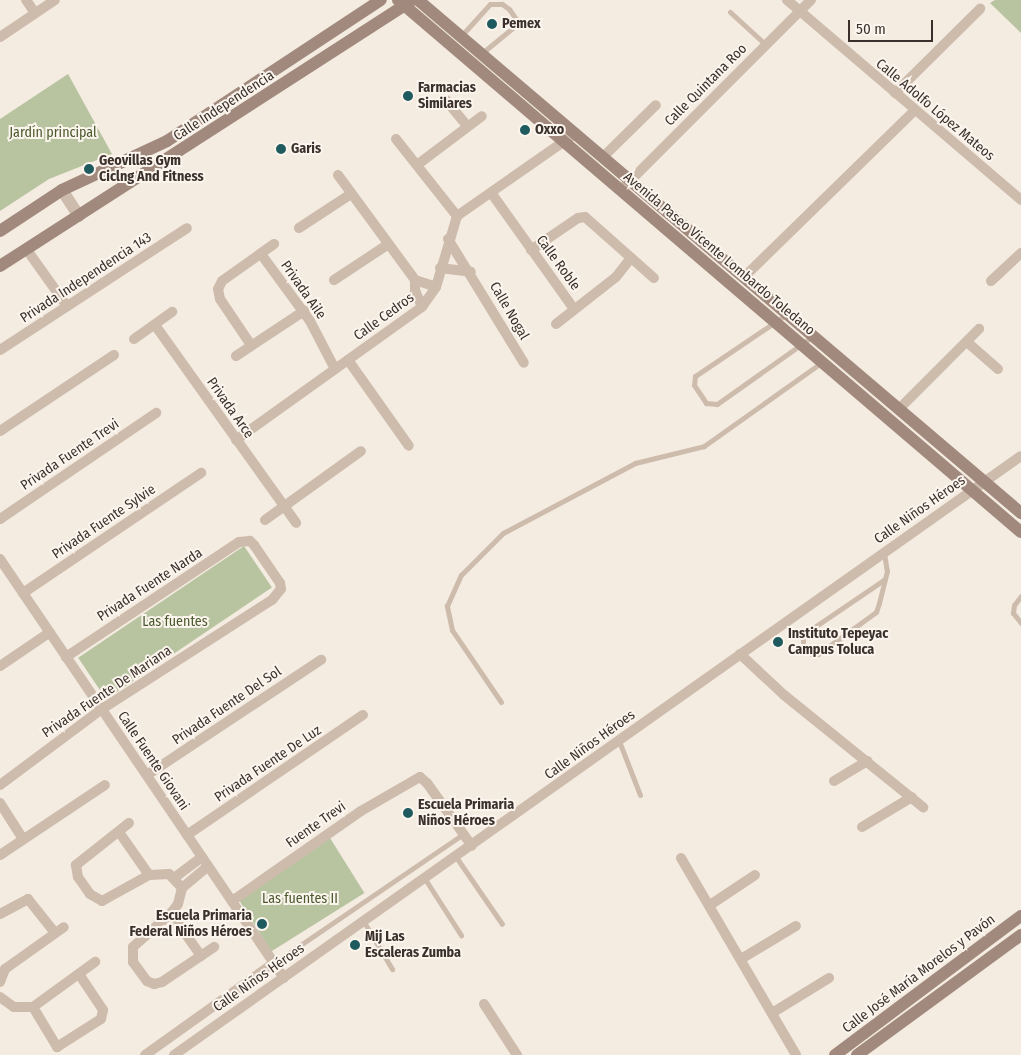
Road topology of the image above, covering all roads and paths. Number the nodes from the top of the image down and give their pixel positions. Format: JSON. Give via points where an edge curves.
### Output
{"nodes":[{"id":1,"x":26,"y":0,"type":"edge"},
{"id":2,"x":55,"y":0,"type":"edge"},
{"id":3,"x":381,"y":0,"type":"edge"},
{"id":4,"x":788,"y":0,"type":"edge"},
{"id":5,"x":811,"y":0,"type":"edge"},
{"id":6,"x":414,"y":2,"type":"edge"},
{"id":7,"x":980,"y":9,"type":"dead end"},
{"id":8,"x":730,"y":12,"type":"dead end"},
{"id":9,"x":799,"y":12,"type":"junction"},
{"id":10,"x":35,"y":13,"type":"junction"},
{"id":11,"x":461,"y":36,"type":"junction"},
{"id":12,"x":0,"y":37,"type":"edge"},
{"id":13,"x":766,"y":45,"type":"junction"},
{"id":14,"x":454,"y":47,"type":"junction"},
{"id":15,"x":482,"y":53,"type":"junction"},
{"id":16,"x":472,"y":62,"type":"junction"},
{"id":17,"x":895,"y":93,"type":"junction"},
{"id":18,"x":446,"y":100,"type":"dead end"},
{"id":19,"x":656,"y":105,"type":"dead end"},
{"id":20,"x":914,"y":111,"type":"junction"},
{"id":21,"x":482,"y":116,"type":"dead end"},
{"id":22,"x":468,"y":126,"type":"junction"},
{"id":23,"x":576,"y":133,"type":"junction"},
{"id":24,"x":396,"y":139,"type":"dead end"},
{"id":25,"x":565,"y":142,"type":"junction"},
{"id":26,"x":603,"y":157,"type":"junction"},
{"id":27,"x":417,"y":165,"type":"junction"},
{"id":28,"x":338,"y":175,"type":"dead end"},
{"id":29,"x":625,"y":185,"type":"junction"},
{"id":30,"x":62,"y":190,"type":"junction"},
{"id":31,"x":351,"y":194,"type":"junction"},
{"id":32,"x":492,"y":194,"type":"junction"},
{"id":33,"x":1021,"y":200,"type":"edge"},
{"id":34,"x":79,"y":216,"type":"junction"},
{"id":35,"x":457,"y":216,"type":"junction"},
{"id":36,"x":187,"y":228,"type":"dead end"},
{"id":37,"x":300,"y":228,"type":"dead end"},
{"id":38,"x":0,"y":231,"type":"edge"},
{"id":39,"x":448,"y":239,"type":"junction"},
{"id":40,"x":274,"y":244,"type":"dead end"},
{"id":41,"x":387,"y":245,"type":"junction"},
{"id":42,"x":27,"y":250,"type":"junction"},
{"id":43,"x":531,"y":250,"type":"junction"},
{"id":44,"x":1021,"y":253,"type":"edge"},
{"id":45,"x":261,"y":254,"type":"junction"},
{"id":46,"x":630,"y":258,"type":"junction"},
{"id":47,"x":0,"y":266,"type":"edge"},
{"id":48,"x":440,"y":268,"type":"junction"},
{"id":49,"x":471,"y":272,"type":"junction"},
{"id":50,"x":744,"y":276,"type":"junction"},
{"id":51,"x":654,"y":278,"type":"dead end"},
{"id":52,"x":334,"y":280,"type":"dead end"},
{"id":53,"x":415,"y":280,"type":"junction"},
{"id":54,"x":991,"y":281,"type":"dead end"},
{"id":55,"x":436,"y":287,"type":"junction"},
{"id":56,"x":67,"y":306,"type":"junction"},
{"id":57,"x":422,"y":308,"type":"junction"},
{"id":58,"x":574,"y":309,"type":"junction"},
{"id":59,"x":304,"y":311,"type":"junction"},
{"id":60,"x":172,"y":312,"type":"dead end"},
{"id":61,"x":788,"y":314,"type":"junction"},
{"id":62,"x":777,"y":321,"type":"junction"},
{"id":63,"x":556,"y":324,"type":"dead end"},
{"id":64,"x":155,"y":325,"type":"junction"},
{"id":65,"x":979,"y":329,"type":"dead end"},
{"id":66,"x":814,"y":336,"type":"junction"},
{"id":67,"x":134,"y":339,"type":"dead end"},
{"id":68,"x":967,"y":342,"type":"junction"},
{"id":69,"x":802,"y":344,"type":"junction"},
{"id":70,"x":252,"y":345,"type":"junction"},
{"id":71,"x":0,"y":350,"type":"edge"},
{"id":72,"x":835,"y":353,"type":"junction"},
{"id":73,"x":114,"y":355,"type":"dead end"},
{"id":74,"x":236,"y":356,"type":"dead end"},
{"id":75,"x":348,"y":360,"type":"junction"},
{"id":76,"x":822,"y":362,"type":"junction"},
{"id":77,"x":524,"y":364,"type":"dead end"},
{"id":78,"x":335,"y":369,"type":"junction"},
{"id":79,"x":998,"y":369,"type":"dead end"},
{"id":80,"x":900,"y":408,"type":"junction"},
{"id":81,"x":156,"y":413,"type":"dead end"},
{"id":82,"x":0,"y":430,"type":"edge"},
{"id":83,"x":236,"y":440,"type":"junction"},
{"id":84,"x":409,"y":446,"type":"dead end"},
{"id":85,"x":361,"y":451,"type":"dead end"},
{"id":86,"x":1021,"y":456,"type":"edge"},
{"id":87,"x":201,"y":473,"type":"dead end"},
{"id":88,"x":984,"y":482,"type":"junction"},
{"id":89,"x":972,"y":491,"type":"junction"},
{"id":90,"x":284,"y":506,"type":"junction"},
{"id":91,"x":1021,"y":513,"type":"edge"},
{"id":92,"x":0,"y":519,"type":"edge"},
{"id":93,"x":265,"y":520,"type":"dead end"},
{"id":94,"x":296,"y":523,"type":"dead end"},
{"id":95,"x":1021,"y":532,"type":"edge"},
{"id":96,"x":250,"y":542,"type":"joint"},
{"id":97,"x":884,"y":553,"type":"junction"},
{"id":98,"x":1,"y":563,"type":"edge"},
{"id":99,"x":885,"y":579,"type":"junction"},
{"id":100,"x":23,"y":593,"type":"junction"},
{"id":101,"x":1021,"y":596,"type":"edge"},
{"id":102,"x":1021,"y":623,"type":"edge"},
{"id":103,"x":50,"y":632,"type":"junction"},
{"id":104,"x":740,"y":654,"type":"junction"},
{"id":105,"x":66,"y":656,"type":"junction"},
{"id":106,"x":321,"y":660,"type":"dead end"},
{"id":107,"x":0,"y":666,"type":"edge"},
{"id":108,"x":501,"y":702,"type":"dead end"},
{"id":109,"x":102,"y":710,"type":"junction"},
{"id":110,"x":363,"y":715,"type":"dead end"},
{"id":111,"x":618,"y":741,"type":"junction"},
{"id":112,"x":867,"y":761,"type":"junction"},
{"id":113,"x":147,"y":775,"type":"junction"},
{"id":114,"x":834,"y":781,"type":"dead end"},
{"id":115,"x":0,"y":785,"type":"edge"},
{"id":116,"x":105,"y":785,"type":"dead end"},
{"id":117,"x":640,"y":794,"type":"dead end"},
{"id":118,"x":912,"y":797,"type":"junction"},
{"id":119,"x":0,"y":803,"type":"edge"},
{"id":120,"x":923,"y":807,"type":"dead end"},
{"id":121,"x":129,"y":823,"type":"dead end"},
{"id":122,"x":862,"y":827,"type":"dead end"},
{"id":123,"x":119,"y":832,"type":"junction"},
{"id":124,"x":463,"y":834,"type":"junction"},
{"id":125,"x":188,"y":835,"type":"junction"},
{"id":126,"x":23,"y":839,"type":"junction"},
{"id":127,"x":472,"y":846,"type":"junction"},
{"id":128,"x":0,"y":855,"type":"edge"},
{"id":129,"x":202,"y":857,"type":"junction"},
{"id":130,"x":456,"y":858,"type":"junction"},
{"id":131,"x":680,"y":858,"type":"dead end"},
{"id":132,"x":208,"y":866,"type":"junction"},
{"id":133,"x":149,"y":874,"type":"junction"},
{"id":134,"x":755,"y":875,"type":"dead end"},
{"id":135,"x":174,"y":878,"type":"junction"},
{"id":136,"x":425,"y":879,"type":"junction"},
{"id":137,"x":182,"y":888,"type":"junction"},
{"id":138,"x":232,"y":901,"type":"junction"},
{"id":139,"x":710,"y":905,"type":"junction"},
{"id":140,"x":171,"y":913,"type":"junction"},
{"id":141,"x":0,"y":914,"type":"edge"},
{"id":142,"x":1021,"y":916,"type":"edge"},
{"id":143,"x":364,"y":922,"type":"junction"},
{"id":144,"x":502,"y":924,"type":"dead end"},
{"id":145,"x":796,"y":926,"type":"dead end"},
{"id":146,"x":461,"y":935,"type":"dead end"},
{"id":147,"x":1021,"y":935,"type":"edge"},
{"id":148,"x":214,"y":947,"type":"dead end"},
{"id":149,"x":201,"y":956,"type":"junction"},
{"id":150,"x":741,"y":959,"type":"junction"},
{"id":151,"x":94,"y":962,"type":"dead end"},
{"id":152,"x":274,"y":963,"type":"junction"},
{"id":153,"x":3,"y":965,"type":"edge"},
{"id":154,"x":392,"y":969,"type":"dead end"},
{"id":155,"x":79,"y":974,"type":"junction"},
{"id":156,"x":284,"y":978,"type":"junction"},
{"id":157,"x":829,"y":978,"type":"dead end"},
{"id":158,"x":0,"y":982,"type":"edge"},
{"id":159,"x":2,"y":1003,"type":"edge"},
{"id":160,"x":484,"y":1004,"type":"dead end"},
{"id":161,"x":33,"y":1007,"type":"junction"},
{"id":162,"x":772,"y":1013,"type":"junction"},
{"id":163,"x":179,"y":1054,"type":"edge"},
{"id":164,"x":145,"y":1055,"type":"edge"},
{"id":165,"x":516,"y":1055,"type":"edge"},
{"id":166,"x":796,"y":1055,"type":"edge"},
{"id":167,"x":835,"y":1055,"type":"edge"},
{"id":168,"x":857,"y":1055,"type":"edge"}],
"edges":[{"from":1,"to":10,"type":"street"},
{"from":2,"to":10,"type":"street"},
{"from":3,"to":30,"type":"main road","name":"Calle Independencia","via":[[167,141]]},
{"from":4,"to":9,"type":"street","name":"Calle Adolfo López Mateos"},
{"from":5,"to":9,"type":"street","name":"Calle Quintana Roo"},
{"from":6,"to":11,"type":"main road","name":"Avenida Paseo Vicente Lombardo Toledano"},
{"from":6,"to":14,"type":"main road","name":"Avenida Paseo Vicente Lombardo Toledano"},
{"from":6,"to":34,"type":"main road","name":"Calle Independencia"},
{"from":7,"to":17,"type":"street"},
{"from":8,"to":13,"type":"lane"},
{"from":9,"to":13,"type":"street","name":"Calle Quintana Roo"},
{"from":9,"to":17,"type":"street","name":"Calle Adolfo López Mateos"},
{"from":10,"to":12,"type":"street"},
{"from":11,"to":14,"type":"lane"},
{"from":11,"to":15,"type":"main road","name":"Avenida Paseo Vicente Lombardo Toledano"},
{"from":11,"to":15,"type":"lane","via":[[490,4],[502,4],[509,9],[516,19],[515,26]]},
{"from":13,"to":29,"type":"street","name":"Calle Quintana Roo"},
{"from":14,"to":16,"type":"main road","name":"Avenida Paseo Vicente Lombardo Toledano"},
{"from":15,"to":16,"type":"lane"},
{"from":15,"to":23,"type":"main road","name":"Avenida Paseo Vicente Lombardo Toledano"},
{"from":16,"to":25,"type":"main road","name":"Avenida Paseo Vicente Lombardo Toledano"},
{"from":17,"to":20,"type":"street","name":"Calle Adolfo López Mateos"},
{"from":18,"to":22,"type":"street"},
{"from":19,"to":26,"type":"street"},
{"from":20,"to":33,"type":"street","name":"Calle Adolfo López Mateos"},
{"from":20,"to":50,"type":"street"},
{"from":21,"to":22,"type":"street"},
{"from":22,"to":27,"type":"street"},
{"from":23,"to":25,"type":"street"},
{"from":23,"to":26,"type":"main road","name":"Avenida Paseo Vicente Lombardo Toledano"},
{"from":24,"to":27,"type":"street"},
{"from":25,"to":29,"type":"main road","name":"Avenida Paseo Vicente Lombardo Toledano"},
{"from":25,"to":32,"type":"street"},
{"from":26,"to":29,"type":"main road","name":"Avenida Paseo Vicente Lombardo Toledano"},
{"from":27,"to":35,"type":"street"},
{"from":28,"to":31,"type":"street"},
{"from":29,"to":50,"type":"main road","name":"Avenida Paseo Vicente Lombardo Toledano"},
{"from":29,"to":62,"type":"main road","name":"Avenida Paseo Vicente Lombardo Toledano"},
{"from":30,"to":34,"type":"street"},
{"from":30,"to":38,"type":"main road","name":"Calle Independencia"},
{"from":31,"to":37,"type":"street"},
{"from":31,"to":41,"type":"street"},
{"from":32,"to":35,"type":"street"},
{"from":32,"to":43,"type":"street","name":"Calle Roble"},
{"from":34,"to":42,"type":"main road","name":"Calle Independencia"},
{"from":35,"to":39,"type":"street","name":"Calle Cedros"},
{"from":36,"to":56,"type":"street","name":"Privada Independencia 143"},
{"from":39,"to":48,"type":"street","name":"Calle Cedros"},
{"from":39,"to":49,"type":"street","name":"Calle Nogal"},
{"from":40,"to":45,"type":"street","name":"Privada Aile"},
{"from":41,"to":52,"type":"street"},
{"from":41,"to":53,"type":"street"},
{"from":42,"to":47,"type":"main road","name":"Calle Independencia"},
{"from":42,"to":56,"type":"street"},
{"from":43,"to":46,"type":"street","via":[[578,218],[585,217]]},
{"from":43,"to":58,"type":"street","name":"Calle Roble"},
{"from":44,"to":54,"type":"street"},
{"from":45,"to":59,"type":"street","name":"Privada Aile"},
{"from":45,"to":70,"type":"street","name":"Privada Aile","via":[[222,281],[218,289],[220,299]]},
{"from":46,"to":51,"type":"street"},
{"from":46,"to":58,"type":"street","name":"Calle Roble","via":[[616,278]]},
{"from":48,"to":49,"type":"street"},
{"from":48,"to":55,"type":"street","name":"Calle Cedros"},
{"from":49,"to":77,"type":"street","name":"Calle Nogal"},
{"from":50,"to":61,"type":"main road","name":"Avenida Paseo Vicente Lombardo Toledano"},
{"from":53,"to":55,"type":"street"},
{"from":53,"to":57,"type":"street"},
{"from":55,"to":57,"type":"street","name":"Calle Cedros"},
{"from":56,"to":71,"type":"street","name":"Privada Independencia 143"},
{"from":57,"to":75,"type":"street","name":"Calle Cedros"},
{"from":58,"to":63,"type":"street"},
{"from":59,"to":70,"type":"street"},
{"from":59,"to":78,"type":"street","name":"Privada Aile"},
{"from":60,"to":64,"type":"street"},
{"from":61,"to":62,"type":"lane"},
{"from":61,"to":66,"type":"main road","name":"Avenida Paseo Vicente Lombardo Toledano"},
{"from":62,"to":69,"type":"main road","name":"Avenida Paseo Vicente Lombardo Toledano"},
{"from":62,"to":69,"type":"lane","via":[[694,376],[694,385],[706,403],[717,404]]},
{"from":64,"to":67,"type":"street"},
{"from":64,"to":83,"type":"street","name":"Privada Arce"},
{"from":65,"to":68,"type":"street"},
{"from":66,"to":69,"type":"lane"},
{"from":66,"to":72,"type":"main road","name":"Avenida Paseo Vicente Lombardo Toledano"},
{"from":68,"to":79,"type":"street"},
{"from":68,"to":80,"type":"street"},
{"from":69,"to":76,"type":"main road","name":"Avenida Paseo Vicente Lombardo Toledano"},
{"from":70,"to":74,"type":"street"},
{"from":72,"to":76,"type":"lane"},
{"from":72,"to":80,"type":"main road","name":"Avenida Paseo Vicente Lombardo Toledano"},
{"from":73,"to":82,"type":"street"},
{"from":75,"to":78,"type":"street","name":"Calle Cedros"},
{"from":75,"to":84,"type":"street"},
{"from":76,"to":89,"type":"main road","name":"Avenida Paseo Vicente Lombardo Toledano"},
{"from":76,"to":108,"type":"lane","via":[[704,446],[635,463],[504,533],[461,575],[447,606],[452,630]]},
{"from":78,"to":83,"type":"street","name":"Calle Cedros"},
{"from":80,"to":88,"type":"main road","name":"Avenida Paseo Vicente Lombardo Toledano"},
{"from":81,"to":92,"type":"street","name":"Privada Fuente Trevi"},
{"from":83,"to":90,"type":"street","name":"Privada Arce"},
{"from":85,"to":90,"type":"street"},
{"from":86,"to":88,"type":"street","name":"Calle Niños Héroes"},
{"from":87,"to":100,"type":"street","name":"Privada Fuente Sylvie"},
{"from":88,"to":89,"type":"street","name":"Calle Niños Héroes"},
{"from":88,"to":91,"type":"main road","name":"Avenida Paseo Vicente Lombardo Toledano"},
{"from":89,"to":95,"type":"main road","name":"Avenida Paseo Vicente Lombardo Toledano"},
{"from":89,"to":97,"type":"street","name":"Calle Niños Héroes"},
{"from":90,"to":93,"type":"street"},
{"from":90,"to":94,"type":"street","name":"Privada Arce"},
{"from":96,"to":105,"type":"street","name":"Privada Fuente Narda","via":[[240,542]]},
{"from":96,"to":109,"type":"street","name":"Privada Fuente De Mariana","via":[[280,583],[279,594]]},
{"from":97,"to":99,"type":"lane"},
{"from":97,"to":104,"type":"street","name":"Calle Niños Héroes"},
{"from":98,"to":100,"type":"street","name":"Calle Fuente Giovani"},
{"from":99,"to":99,"type":"lane","via":[[813,628],[803,638],[803,647],[813,655],[818,654],[869,618],[879,603]]},
{"from":100,"to":103,"type":"street","name":"Calle Fuente Giovani"},
{"from":101,"to":102,"type":"lane","via":[[1014,605],[1013,613]]},
{"from":103,"to":105,"type":"street","name":"Calle Fuente Giovani"},
{"from":103,"to":107,"type":"street"},
{"from":104,"to":111,"type":"street","name":"Calle Niños Héroes"},
{"from":104,"to":112,"type":"street","via":[[784,695]]},
{"from":105,"to":109,"type":"street","name":"Calle Fuente Giovani"},
{"from":106,"to":113,"type":"street","name":"Privada Fuente Del Sol"},
{"from":109,"to":113,"type":"street","name":"Calle Fuente Giovani"},
{"from":109,"to":115,"type":"street","name":"Privada Fuente De Mariana"},
{"from":110,"to":125,"type":"street","name":"Privada Fuente De Luz"},
{"from":111,"to":117,"type":"lane"},
{"from":111,"to":127,"type":"street","name":"Calle Niños Héroes"},
{"from":112,"to":114,"type":"street"},
{"from":112,"to":118,"type":"street"},
{"from":113,"to":125,"type":"street","name":"Calle Fuente Giovani"},
{"from":116,"to":126,"type":"street"},
{"from":118,"to":120,"type":"street"},
{"from":118,"to":122,"type":"street"},
{"from":119,"to":126,"type":"street"},
{"from":121,"to":123,"type":"street"},
{"from":123,"to":133,"type":"street"},
{"from":123,"to":133,"type":"street","via":[[76,865],[78,877],[102,901]]},
{"from":124,"to":127,"type":"street"},
{"from":124,"to":138,"type":"street","name":"Fuente Trevi","via":[[425,780],[420,778],[361,811]]},
{"from":124,"to":152,"type":"lane"},
{"from":125,"to":129,"type":"street","name":"Calle Fuente Giovani"},
{"from":126,"to":128,"type":"street"},
{"from":127,"to":130,"type":"street","name":"Calle Niños Héroes"},
{"from":129,"to":132,"type":"street","name":"Calle Fuente Giovani"},
{"from":129,"to":135,"type":"street"},
{"from":130,"to":136,"type":"street","name":"Calle Niños Héroes"},
{"from":130,"to":144,"type":"lane"},
{"from":131,"to":139,"type":"street"},
{"from":132,"to":137,"type":"street"},
{"from":132,"to":138,"type":"street","name":"Calle Fuente Giovani"},
{"from":133,"to":135,"type":"street","via":[[168,874]]},
{"from":134,"to":139,"type":"street"},
{"from":135,"to":137,"type":"street"},
{"from":136,"to":143,"type":"street","name":"Calle Niños Héroes"},
{"from":136,"to":146,"type":"lane"},
{"from":137,"to":140,"type":"street","via":[[178,904]]},
{"from":138,"to":152,"type":"street","name":"Calle Fuente Giovani"},
{"from":139,"to":150,"type":"street"},
{"from":140,"to":149,"type":"street"},
{"from":140,"to":149,"type":"street","via":[[133,947],[131,956],[138,970],[154,984]]},
{"from":141,"to":153,"type":"street","via":[[28,899],[59,930]]},
{"from":142,"to":167,"type":"main road","name":"Calle José María Morelos y Pavón"},
{"from":143,"to":154,"type":"lane"},
{"from":143,"to":156,"type":"street","name":"Calle Niños Héroes"},
{"from":145,"to":150,"type":"street"},
{"from":147,"to":168,"type":"main road","name":"Calle José María Morelos y Pavón"},
{"from":148,"to":149,"type":"street"},
{"from":150,"to":162,"type":"street"},
{"from":151,"to":155,"type":"street"},
{"from":152,"to":156,"type":"street","name":"Calle Fuente Giovani"},
{"from":152,"to":164,"type":"street"},
{"from":153,"to":158,"type":"street"},
{"from":155,"to":161,"type":"street"},
{"from":155,"to":161,"type":"street","via":[[103,1010],[101,1018],[58,1047]]},
{"from":156,"to":163,"type":"street","name":"Calle Niños Héroes"},
{"from":157,"to":162,"type":"street"},
{"from":159,"to":161,"type":"street"},
{"from":160,"to":165,"type":"street"},
{"from":162,"to":166,"type":"street"}]}
